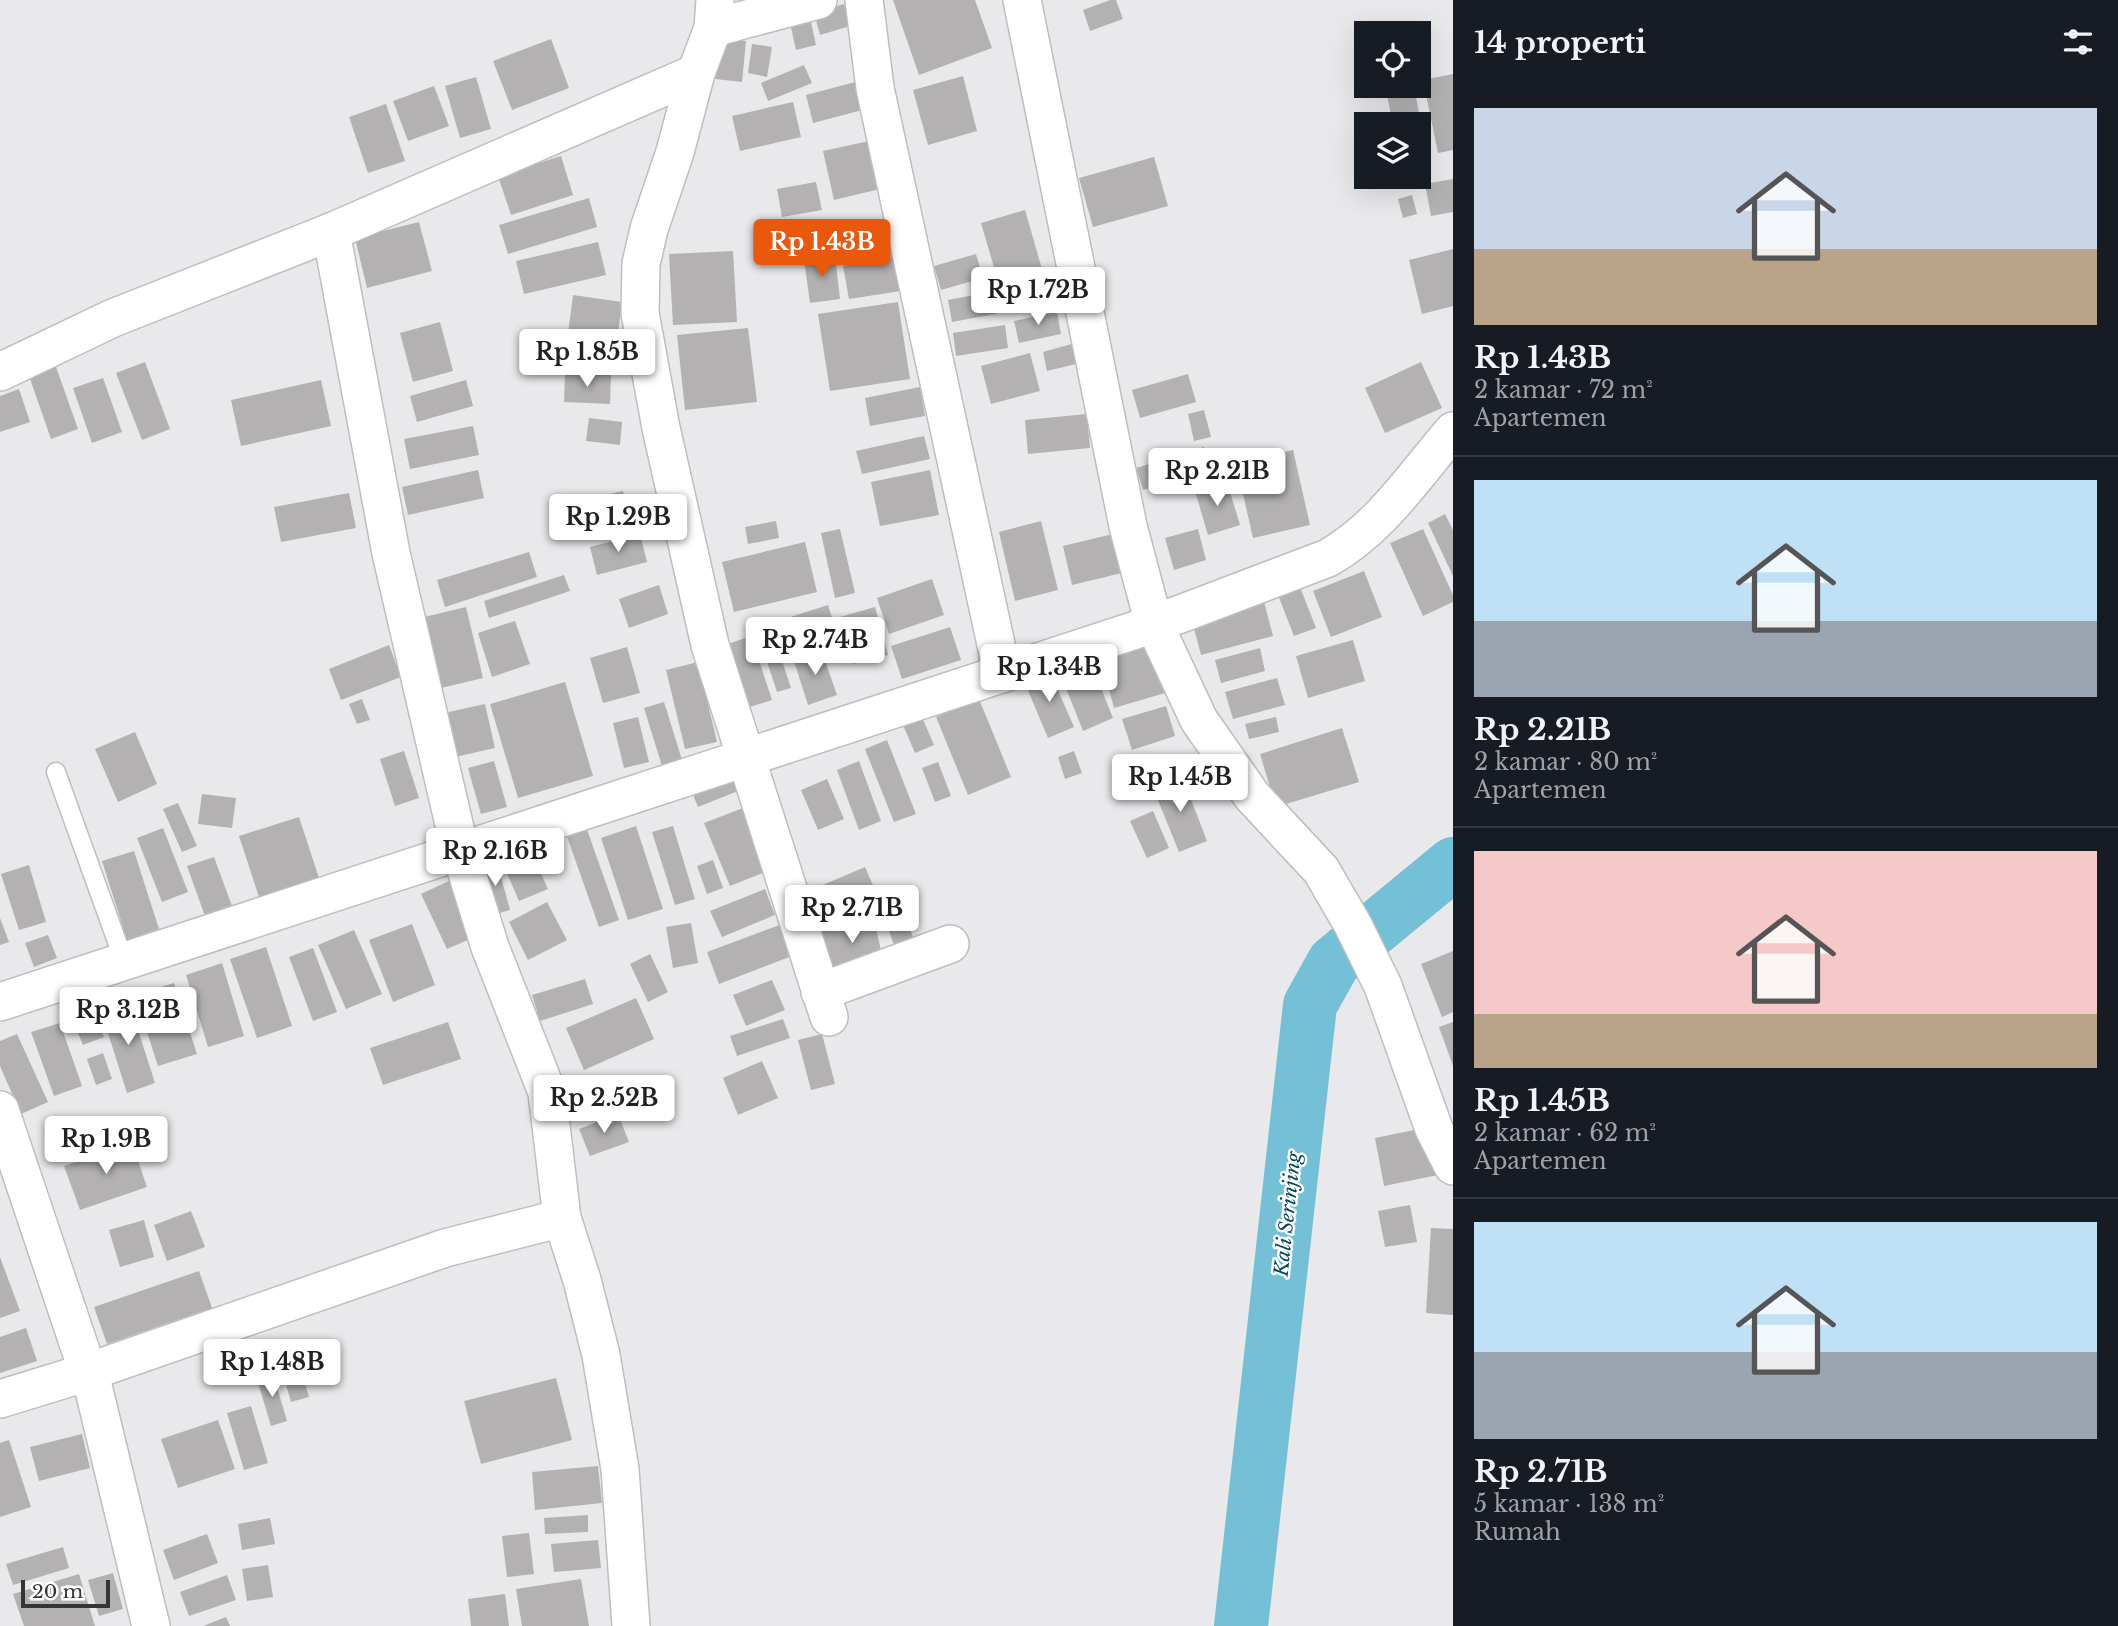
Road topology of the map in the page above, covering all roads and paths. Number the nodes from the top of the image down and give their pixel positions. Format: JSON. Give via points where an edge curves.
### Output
{"nodes":[{"id":1,"x":818,"y":0,"type":"edge"},
{"id":2,"x":864,"y":0,"type":"edge"},
{"id":3,"x":1022,"y":0,"type":"edge"},
{"id":4,"x":714,"y":14,"type":"edge"},
{"id":5,"x":696,"y":73,"type":"junction"},
{"id":6,"x":331,"y":232,"type":"junction"},
{"id":7,"x":0,"y":372,"type":"edge"},
{"id":8,"x":1453,"y":430,"type":"edge"},
{"id":9,"x":1154,"y":624,"type":"junction"},
{"id":10,"x":1002,"y":672,"type":"junction"},
{"id":11,"x":747,"y":760,"type":"junction"},
{"id":12,"x":56,"y":772,"type":"dead end"},
{"id":13,"x":460,"y":850,"type":"junction"},
{"id":14,"x":950,"y":944,"type":"dead end"},
{"id":15,"x":124,"y":961,"type":"junction"},
{"id":16,"x":0,"y":1002,"type":"edge"},
{"id":17,"x":0,"y":1110,"type":"edge"},
{"id":18,"x":1453,"y":1166,"type":"edge"},
{"id":19,"x":562,"y":1218,"type":"junction"},
{"id":20,"x":88,"y":1372,"type":"junction"},
{"id":21,"x":0,"y":1399,"type":"edge"},
{"id":22,"x":151,"y":1626,"type":"edge"},
{"id":23,"x":631,"y":1626,"type":"edge"}],
"edges":[{"from":1,"to":4,"type":"street"},
{"from":2,"to":10,"type":"street","via":[[875,88]]},
{"from":3,"to":9,"type":"street","via":[[1128,526]]},
{"from":4,"to":5,"type":"street"},
{"from":5,"to":6,"type":"street"},
{"from":5,"to":11,"type":"street","via":[[676,152],[649,229],[641,264],[640,313],[710,645]]},
{"from":6,"to":7,"type":"street","via":[[113,317]]},
{"from":6,"to":13,"type":"street","via":[[388,540]]},
{"from":8,"to":9,"type":"street","via":[[1374,526],[1352,544],[1328,558]]},
{"from":9,"to":10,"type":"street"},
{"from":9,"to":18,"type":"street","via":[[1199,720],[1252,796],[1321,870],[1353,925],[1383,986],[1434,1129]]},
{"from":10,"to":11,"type":"street"},
{"from":11,"to":13,"type":"street"},
{"from":11,"to":14,"type":"street","via":[[824,1004]]},
{"from":12,"to":15,"type":"lane"},
{"from":13,"to":15,"type":"street"},
{"from":13,"to":19,"type":"street","via":[[490,947],[547,1092]]},
{"from":15,"to":16,"type":"street"},
{"from":17,"to":20,"type":"street"},
{"from":19,"to":20,"type":"street","via":[[445,1248]]},
{"from":19,"to":23,"type":"street","via":[[601,1355],[620,1469]]},
{"from":20,"to":21,"type":"street"},
{"from":20,"to":22,"type":"street"}]}
